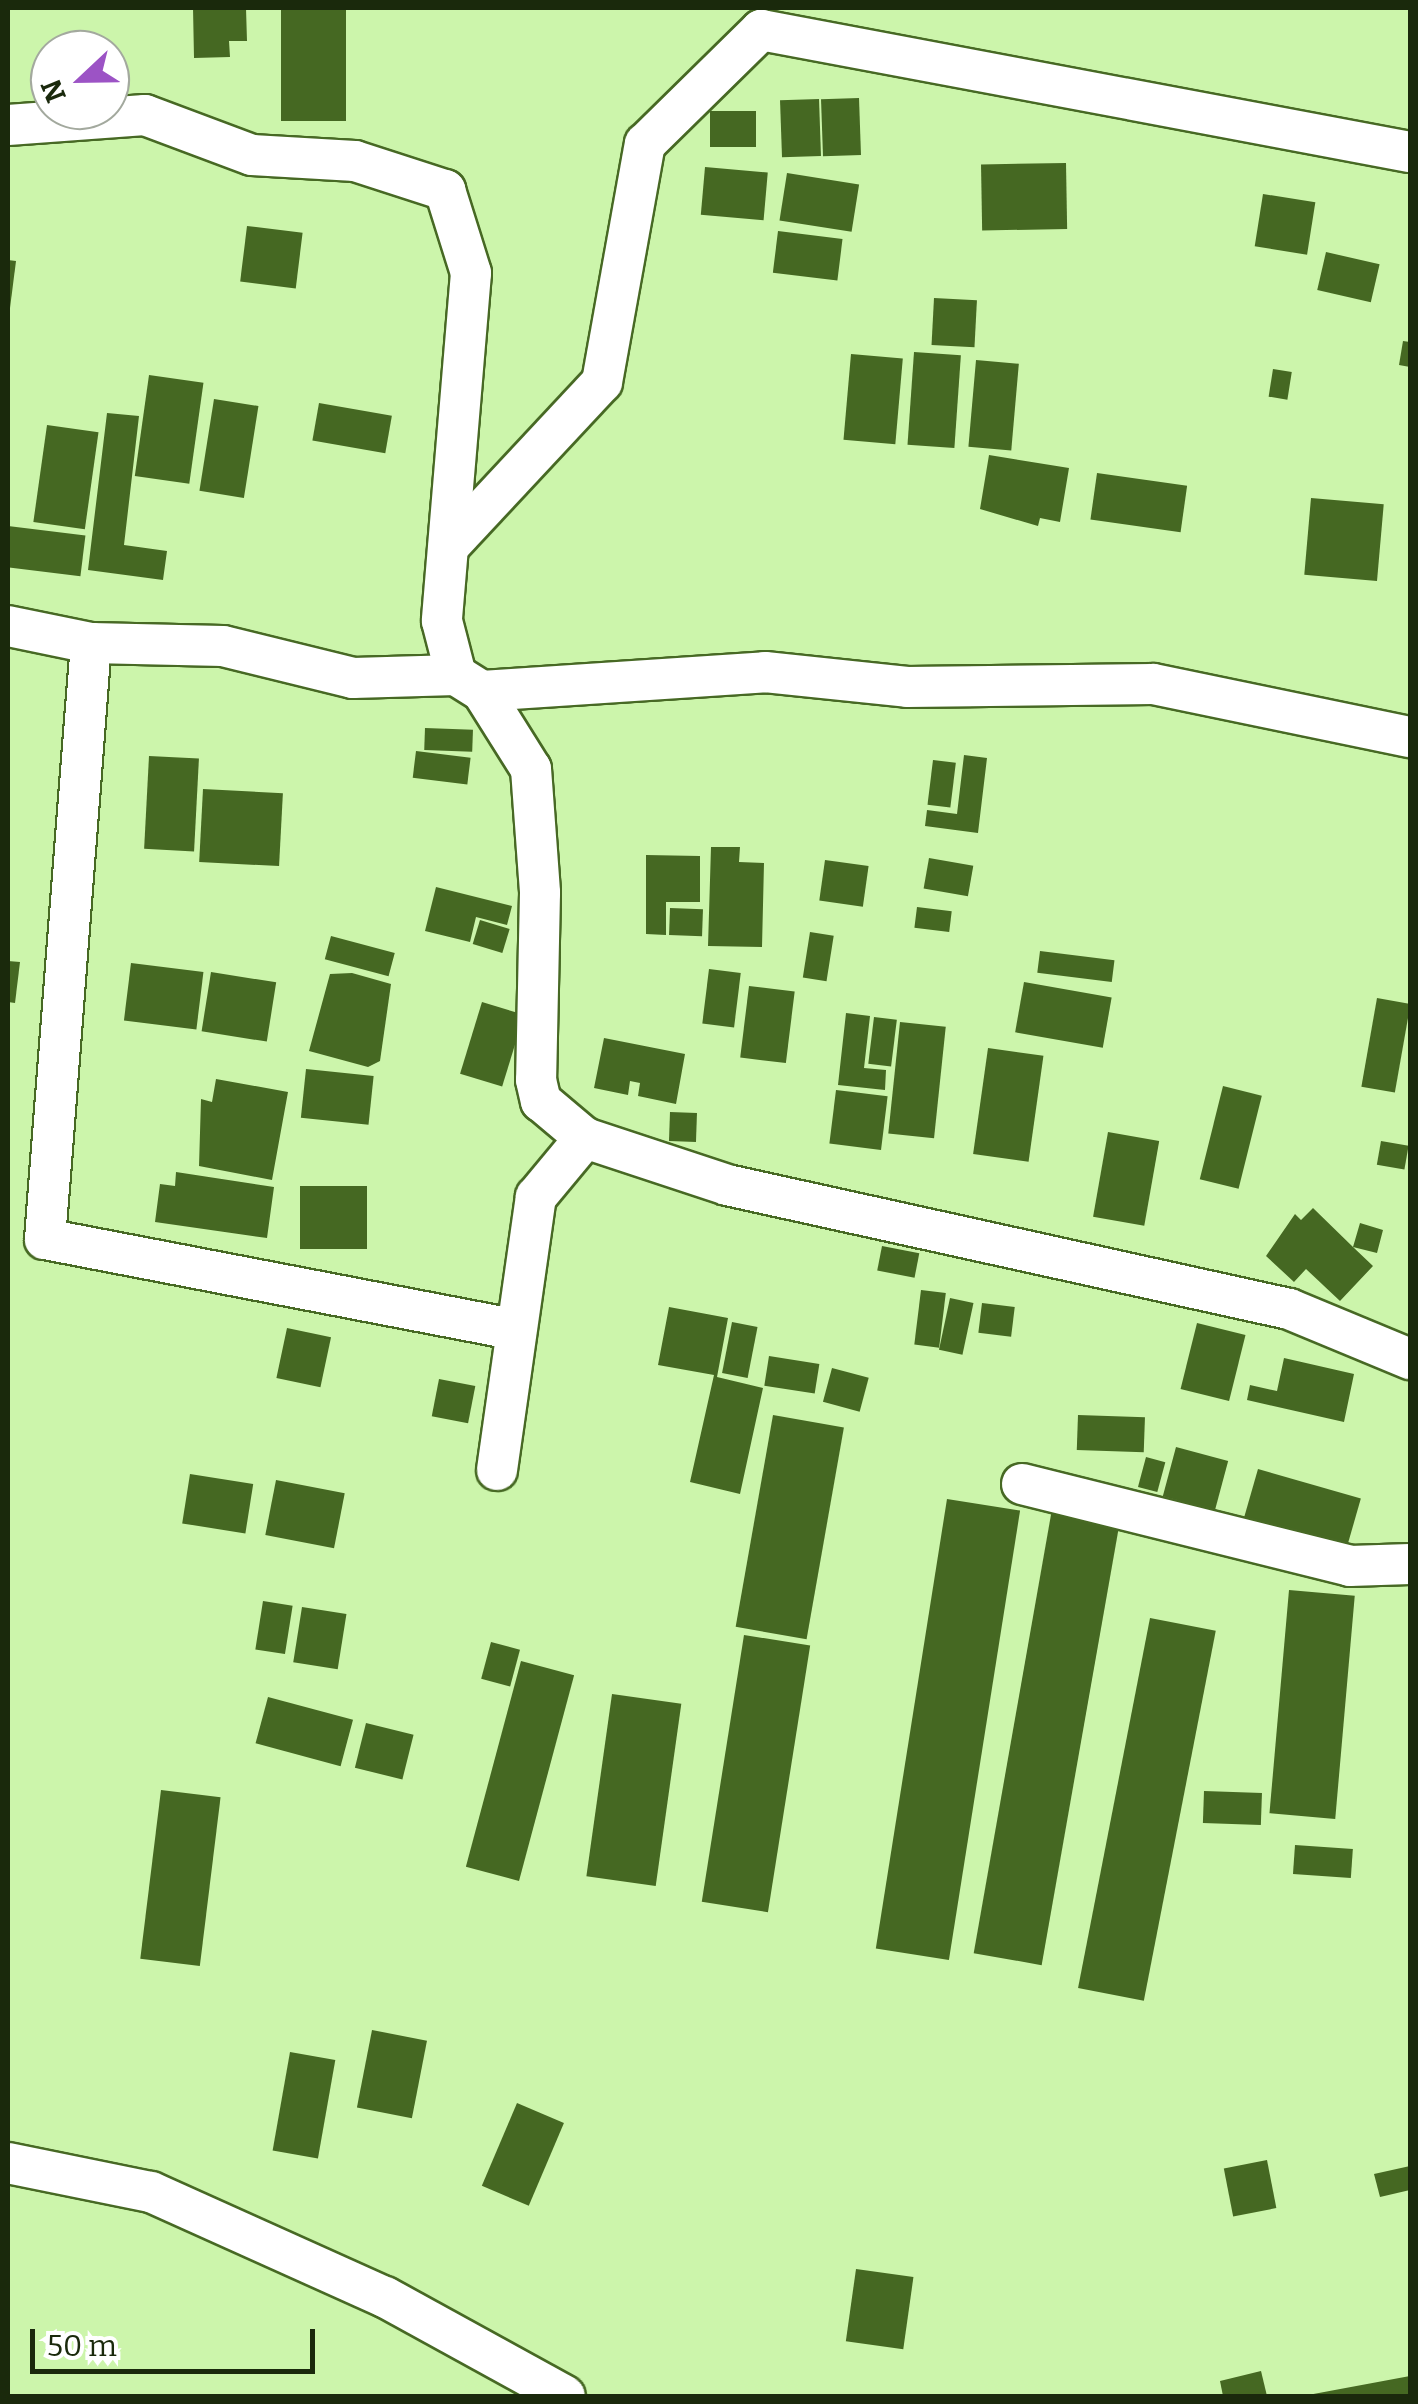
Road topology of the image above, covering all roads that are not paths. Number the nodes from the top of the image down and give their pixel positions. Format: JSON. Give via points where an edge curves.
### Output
{"nodes":[{"id":1,"x":762,"y":19,"type":"edge"},
{"id":2,"x":8,"y":126,"type":"edge"},
{"id":3,"x":1410,"y":152,"type":"edge"},
{"id":4,"x":449,"y":546,"type":"junction"},
{"id":5,"x":8,"y":626,"type":"edge"},
{"id":6,"x":91,"y":643,"type":"junction"},
{"id":7,"x":469,"y":683,"type":"junction"},
{"id":8,"x":1410,"y":737,"type":"edge"},
{"id":9,"x":584,"y":1138,"type":"junction"},
{"id":10,"x":512,"y":1329,"type":"junction"},
{"id":11,"x":1410,"y":1360,"type":"edge"},
{"id":12,"x":497,"y":1470,"type":"dead end"},
{"id":13,"x":1022,"y":1484,"type":"dead end"},
{"id":14,"x":1410,"y":1564,"type":"edge"},
{"id":15,"x":8,"y":2163,"type":"edge"},
{"id":16,"x":564,"y":2396,"type":"edge"}],
"edges":[{"from":1,"to":3,"type":"street"},
{"from":1,"to":4,"type":"street","via":[[645,144],[602,382]]},
{"from":2,"to":4,"type":"street","via":[[145,115],[252,155],[355,161],[445,190],[471,272]]},
{"from":4,"to":7,"type":"street","via":[[442,621]]},
{"from":5,"to":6,"type":"street"},
{"from":6,"to":7,"type":"street","via":[[224,646],[352,678]]},
{"from":6,"to":10,"type":"street","via":[[45,1239]]},
{"from":7,"to":8,"type":"street","via":[[764,672],[906,687],[1153,684]]},
{"from":7,"to":9,"type":"street","via":[[531,768],[540,893],[536,1080],[541,1101]]},
{"from":9,"to":10,"type":"street","via":[[536,1197]]},
{"from":9,"to":11,"type":"street","via":[[728,1185],[1289,1309]]},
{"from":10,"to":12,"type":"street"},
{"from":13,"to":14,"type":"street","via":[[1350,1566]]},
{"from":15,"to":16,"type":"street","via":[[150,2192],[385,2297]]}]}
